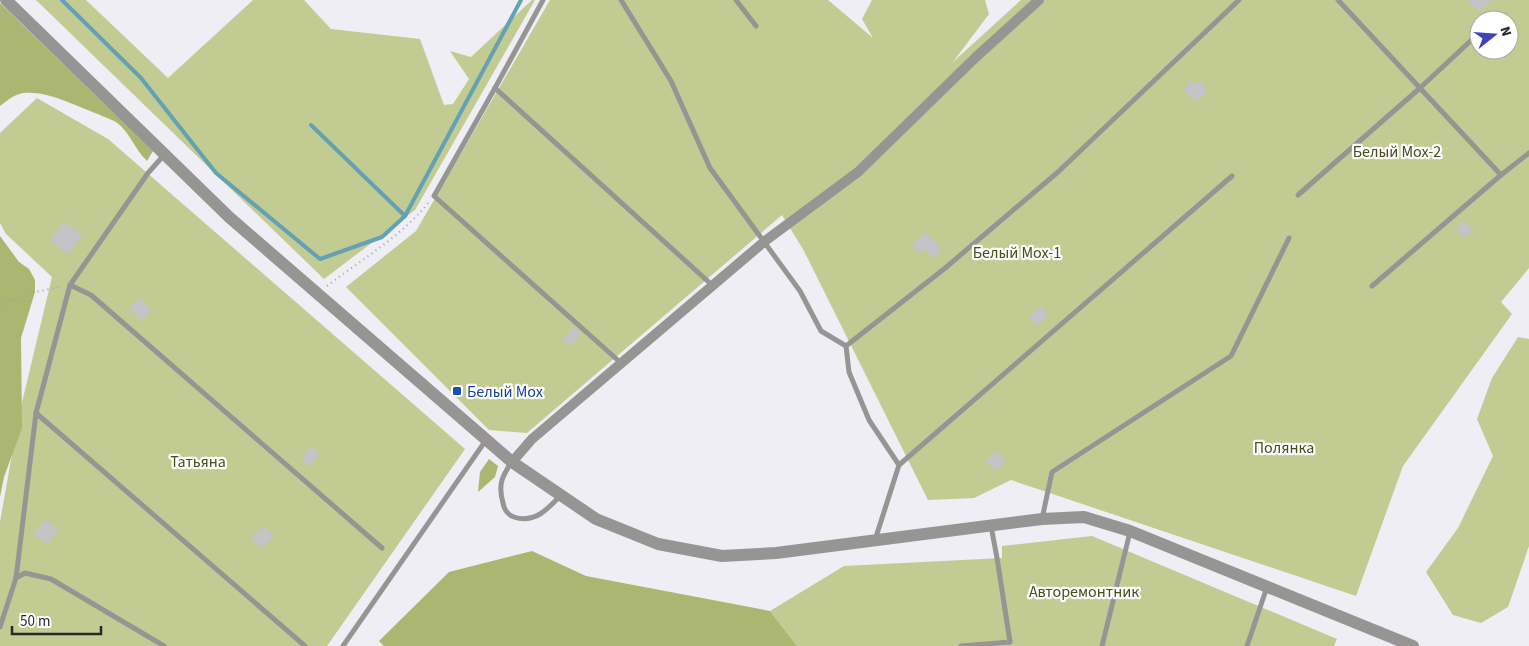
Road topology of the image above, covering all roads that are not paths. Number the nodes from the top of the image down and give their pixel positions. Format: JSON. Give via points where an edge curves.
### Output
{"nodes":[{"id":1,"x":6,"y":0,"type":"edge"},
{"id":2,"x":543,"y":0,"type":"edge"},
{"id":3,"x":621,"y":0,"type":"edge"},
{"id":4,"x":736,"y":0,"type":"edge"},
{"id":5,"x":1039,"y":0,"type":"edge"},
{"id":6,"x":1239,"y":0,"type":"edge"},
{"id":7,"x":1338,"y":0,"type":"edge"},
{"id":8,"x":756,"y":26,"type":"dead end"},
{"id":9,"x":1469,"y":42,"type":"edge"},
{"id":10,"x":495,"y":88,"type":"junction"},
{"id":11,"x":1420,"y":88,"type":"junction"},
{"id":12,"x":1529,"y":153,"type":"edge"},
{"id":13,"x":164,"y":154,"type":"junction"},
{"id":14,"x":1501,"y":175,"type":"junction"},
{"id":15,"x":1232,"y":176,"type":"dead end"},
{"id":16,"x":1298,"y":195,"type":"dead end"},
{"id":17,"x":1289,"y":238,"type":"dead end"},
{"id":18,"x":765,"y":241,"type":"junction"},
{"id":19,"x":70,"y":285,"type":"junction"},
{"id":20,"x":712,"y":286,"type":"junction"},
{"id":21,"x":1372,"y":286,"type":"dead end"},
{"id":22,"x":846,"y":346,"type":"junction"},
{"id":23,"x":621,"y":363,"type":"junction"},
{"id":24,"x":36,"y":413,"type":"junction"},
{"id":25,"x":486,"y":439,"type":"junction"},
{"id":26,"x":512,"y":462,"type":"junction"},
{"id":27,"x":899,"y":465,"type":"junction"},
{"id":28,"x":560,"y":496,"type":"junction"},
{"id":29,"x":1042,"y":519,"type":"junction"},
{"id":30,"x":990,"y":526,"type":"junction"},
{"id":31,"x":1130,"y":531,"type":"junction"},
{"id":32,"x":875,"y":540,"type":"junction"},
{"id":33,"x":382,"y":548,"type":"dead end"},
{"id":34,"x":16,"y":578,"type":"junction"},
{"id":35,"x":1267,"y":586,"type":"junction"},
{"id":36,"x":0,"y":627,"type":"edge"},
{"id":37,"x":1010,"y":644,"type":"edge"},
{"id":38,"x":164,"y":646,"type":"edge"},
{"id":39,"x":305,"y":646,"type":"edge"},
{"id":40,"x":343,"y":646,"type":"edge"},
{"id":41,"x":961,"y":646,"type":"edge"},
{"id":42,"x":1102,"y":646,"type":"edge"},
{"id":43,"x":1247,"y":646,"type":"edge"},
{"id":44,"x":1413,"y":646,"type":"edge"}],
"edges":[{"from":1,"to":13,"type":"street"},
{"from":2,"to":10,"type":"lane"},
{"from":3,"to":18,"type":"lane","via":[[671,80],[710,168]]},
{"from":4,"to":8,"type":"lane"},
{"from":5,"to":18,"type":"street","via":[[858,172]]},
{"from":6,"to":22,"type":"lane","via":[[1058,172],[944,269]]},
{"from":7,"to":11,"type":"lane"},
{"from":9,"to":11,"type":"lane"},
{"from":10,"to":20,"type":"lane"},
{"from":10,"to":23,"type":"lane","via":[[434,196]]},
{"from":11,"to":14,"type":"lane"},
{"from":11,"to":16,"type":"lane"},
{"from":12,"to":14,"type":"lane"},
{"from":13,"to":19,"type":"lane"},
{"from":13,"to":25,"type":"street","via":[[229,217]]},
{"from":14,"to":21,"type":"lane"},
{"from":15,"to":27,"type":"lane"},
{"from":17,"to":29,"type":"lane","via":[[1231,356],[1052,472]]},
{"from":18,"to":20,"type":"street"},
{"from":18,"to":22,"type":"lane","via":[[800,292],[821,331]]},
{"from":19,"to":24,"type":"lane"},
{"from":19,"to":33,"type":"lane","via":[[92,295]]},
{"from":20,"to":23,"type":"street"},
{"from":22,"to":27,"type":"lane","via":[[849,372],[869,420]]},
{"from":23,"to":26,"type":"street","via":[[532,439]]},
{"from":24,"to":34,"type":"lane"},
{"from":24,"to":39,"type":"lane"},
{"from":25,"to":26,"type":"street"},
{"from":25,"to":40,"type":"lane"},
{"from":26,"to":28,"type":"street"},
{"from":26,"to":28,"type":"lane","via":[[502,480],[501,494],[504,508],[510,516],[521,520],[534,518]]},
{"from":27,"to":32,"type":"lane"},
{"from":28,"to":32,"type":"street","via":[[596,519],[658,544],[722,556],[776,553]]},
{"from":29,"to":30,"type":"street"},
{"from":29,"to":31,"type":"street","via":[[1084,517]]},
{"from":30,"to":32,"type":"street"},
{"from":30,"to":37,"type":"lane"},
{"from":31,"to":35,"type":"street"},
{"from":31,"to":42,"type":"lane"},
{"from":34,"to":36,"type":"lane"},
{"from":34,"to":38,"type":"lane","via":[[25,573],[51,579]]},
{"from":35,"to":43,"type":"lane"},
{"from":35,"to":44,"type":"street"},
{"from":37,"to":41,"type":"lane"}]}
